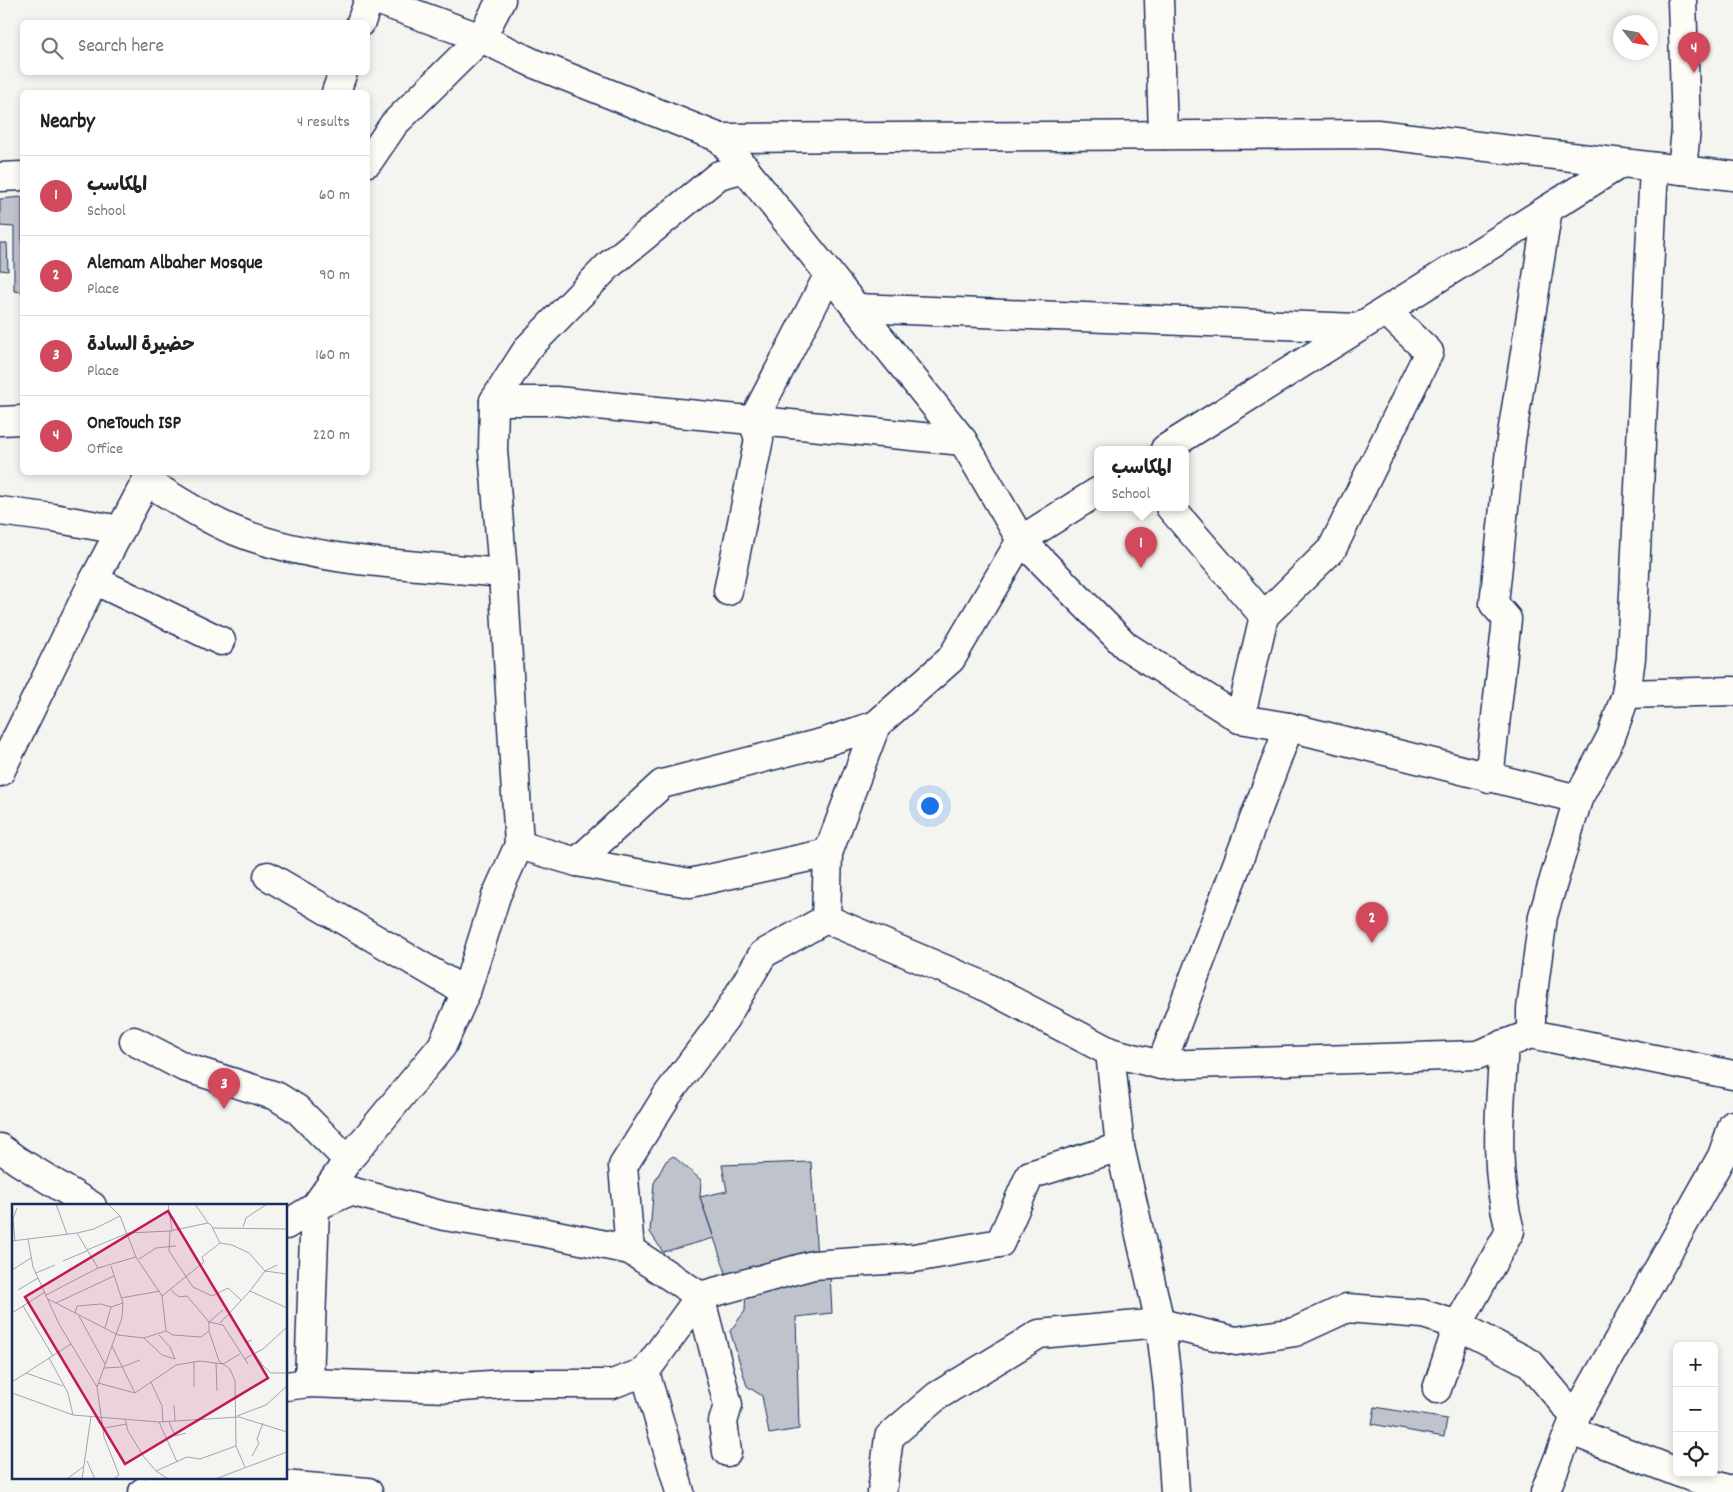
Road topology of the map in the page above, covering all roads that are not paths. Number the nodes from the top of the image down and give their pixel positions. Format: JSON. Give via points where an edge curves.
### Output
{"nodes":[{"id":1,"x":369,"y":0,"type":"edge"},
{"id":2,"x":377,"y":0,"type":"edge"},
{"id":3,"x":500,"y":0,"type":"edge"},
{"id":4,"x":1159,"y":0,"type":"edge"},
{"id":5,"x":1682,"y":0,"type":"edge"},
{"id":6,"x":362,"y":20,"type":"edge"},
{"id":7,"x":481,"y":38,"type":"junction"},
{"id":8,"x":342,"y":75,"type":"edge"},
{"id":9,"x":337,"y":90,"type":"edge"},
{"id":10,"x":1162,"y":135,"type":"junction"},
{"id":11,"x":720,"y":138,"type":"junction"},
{"id":12,"x":370,"y":159,"type":"edge"},
{"id":13,"x":1620,"y":164,"type":"junction"},
{"id":14,"x":1654,"y":167,"type":"junction"},
{"id":15,"x":745,"y":168,"type":"junction"},
{"id":16,"x":1682,"y":170,"type":"junction"},
{"id":17,"x":20,"y":176,"type":"edge"},
{"id":18,"x":1733,"y":176,"type":"edge"},
{"id":19,"x":0,"y":177,"type":"edge"},
{"id":20,"x":1548,"y":209,"type":"junction"},
{"id":21,"x":829,"y":274,"type":"junction"},
{"id":22,"x":857,"y":308,"type":"junction"},
{"id":23,"x":1386,"y":311,"type":"junction"},
{"id":24,"x":1357,"y":328,"type":"junction"},
{"id":25,"x":494,"y":401,"type":"junction"},
{"id":26,"x":20,"y":420,"type":"edge"},
{"id":27,"x":0,"y":421,"type":"edge"},
{"id":28,"x":752,"y":421,"type":"junction"},
{"id":29,"x":963,"y":441,"type":"junction"},
{"id":30,"x":1170,"y":446,"type":"edge"},
{"id":31,"x":149,"y":477,"type":"edge"},
{"id":32,"x":1094,"y":494,"type":"edge"},
{"id":33,"x":0,"y":511,"type":"edge"},
{"id":34,"x":1173,"y":511,"type":"edge"},
{"id":35,"x":120,"y":530,"type":"junction"},
{"id":36,"x":1021,"y":540,"type":"junction"},
{"id":37,"x":503,"y":573,"type":"junction"},
{"id":38,"x":94,"y":580,"type":"junction"},
{"id":39,"x":728,"y":591,"type":"dead end"},
{"id":40,"x":1264,"y":616,"type":"junction"},
{"id":41,"x":221,"y":641,"type":"dead end"},
{"id":42,"x":1733,"y":690,"type":"edge"},
{"id":43,"x":1626,"y":694,"type":"junction"},
{"id":44,"x":1240,"y":719,"type":"junction"},
{"id":45,"x":876,"y":725,"type":"junction"},
{"id":46,"x":1289,"y":727,"type":"junction"},
{"id":47,"x":0,"y":772,"type":"edge"},
{"id":48,"x":1489,"y":778,"type":"junction"},
{"id":49,"x":1578,"y":799,"type":"junction"},
{"id":50,"x":519,"y":845,"type":"junction"},
{"id":51,"x":828,"y":853,"type":"junction"},
{"id":52,"x":578,"y":862,"type":"junction"},
{"id":53,"x":268,"y":876,"type":"dead end"},
{"id":54,"x":826,"y":918,"type":"junction"},
{"id":55,"x":466,"y":992,"type":"junction"},
{"id":56,"x":1531,"y":1034,"type":"junction"},
{"id":57,"x":134,"y":1041,"type":"dead end"},
{"id":58,"x":1504,"y":1044,"type":"junction"},
{"id":59,"x":1110,"y":1052,"type":"junction"},
{"id":60,"x":1161,"y":1065,"type":"junction"},
{"id":61,"x":1733,"y":1075,"type":"edge"},
{"id":62,"x":1733,"y":1125,"type":"edge"},
{"id":63,"x":1120,"y":1147,"type":"junction"},
{"id":64,"x":0,"y":1148,"type":"edge"},
{"id":65,"x":348,"y":1160,"type":"junction"},
{"id":66,"x":89,"y":1204,"type":"edge"},
{"id":67,"x":315,"y":1206,"type":"junction"},
{"id":68,"x":288,"y":1224,"type":"edge"},
{"id":69,"x":630,"y":1250,"type":"junction"},
{"id":70,"x":700,"y":1296,"type":"junction"},
{"id":71,"x":1160,"y":1324,"type":"junction"},
{"id":72,"x":1458,"y":1325,"type":"junction"},
{"id":73,"x":645,"y":1372,"type":"junction"},
{"id":74,"x":298,"y":1385,"type":"edge"},
{"id":75,"x":1437,"y":1389,"type":"dead end"},
{"id":76,"x":1573,"y":1424,"type":"junction"},
{"id":77,"x":727,"y":1452,"type":"dead end"},
{"id":78,"x":1673,"y":1470,"type":"edge"},
{"id":79,"x":1691,"y":1477,"type":"edge"},
{"id":80,"x":256,"y":1484,"type":"edge"},
{"id":81,"x":1733,"y":1491,"type":"edge"},
{"id":82,"x":143,"y":1492,"type":"edge"},
{"id":83,"x":368,"y":1492,"type":"edge"},
{"id":84,"x":680,"y":1492,"type":"edge"},
{"id":85,"x":882,"y":1492,"type":"edge"},
{"id":86,"x":1175,"y":1492,"type":"edge"},
{"id":87,"x":1545,"y":1492,"type":"edge"}],
"edges":[{"from":1,"to":6,"type":"street"},
{"from":2,"to":7,"type":"street"},
{"from":3,"to":7,"type":"street"},
{"from":4,"to":10,"type":"street"},
{"from":5,"to":16,"type":"street","via":[[1686,129]]},
{"from":7,"to":11,"type":"street","via":[[535,64]]},
{"from":7,"to":12,"type":"street","via":[[394,124]]},
{"from":8,"to":9,"type":"street"},
{"from":10,"to":11,"type":"street"},
{"from":10,"to":13,"type":"street","via":[[1378,134]]},
{"from":11,"to":15,"type":"street"},
{"from":13,"to":14,"type":"street"},
{"from":13,"to":20,"type":"street"},
{"from":14,"to":16,"type":"street"},
{"from":14,"to":43,"type":"street","via":[[1631,658]]},
{"from":15,"to":21,"type":"street"},
{"from":15,"to":25,"type":"street","via":[[719,175],[609,265],[528,348]]},
{"from":16,"to":18,"type":"street"},
{"from":17,"to":19,"type":"street"},
{"from":20,"to":23,"type":"street"},
{"from":20,"to":48,"type":"street","via":[[1511,440],[1494,604],[1507,619]]},
{"from":21,"to":22,"type":"street"},
{"from":21,"to":28,"type":"street"},
{"from":22,"to":24,"type":"street"},
{"from":22,"to":29,"type":"street"},
{"from":23,"to":24,"type":"street"},
{"from":23,"to":40,"type":"street","via":[[1429,352],[1332,549]]},
{"from":24,"to":30,"type":"street"},
{"from":25,"to":28,"type":"street","via":[[556,402]]},
{"from":25,"to":37,"type":"street","via":[[492,450]]},
{"from":26,"to":27,"type":"street"},
{"from":28,"to":29,"type":"street"},
{"from":28,"to":39,"type":"street","via":[[759,439]]},
{"from":29,"to":36,"type":"street"},
{"from":31,"to":35,"type":"street"},
{"from":31,"to":37,"type":"street","via":[[232,530],[272,544],[347,558]]},
{"from":32,"to":36,"type":"street"},
{"from":33,"to":35,"type":"street"},
{"from":34,"to":40,"type":"street"},
{"from":35,"to":38,"type":"street"},
{"from":36,"to":44,"type":"street","via":[[1126,646]]},
{"from":36,"to":45,"type":"street","via":[[951,659]]},
{"from":37,"to":50,"type":"street"},
{"from":38,"to":41,"type":"street"},
{"from":38,"to":47,"type":"street"},
{"from":40,"to":44,"type":"street"},
{"from":42,"to":43,"type":"street"},
{"from":43,"to":49,"type":"street","via":[[1611,737]]},
{"from":44,"to":46,"type":"street"},
{"from":45,"to":51,"type":"street"},
{"from":45,"to":52,"type":"street","via":[[825,742],[662,784]]},
{"from":46,"to":48,"type":"street"},
{"from":46,"to":60,"type":"street"},
{"from":48,"to":49,"type":"street"},
{"from":49,"to":56,"type":"street","via":[[1543,916],[1530,1008]]},
{"from":50,"to":52,"type":"street"},
{"from":50,"to":55,"type":"street","via":[[496,896]]},
{"from":51,"to":52,"type":"street","via":[[690,883]]},
{"from":51,"to":54,"type":"street"},
{"from":53,"to":55,"type":"street"},
{"from":54,"to":59,"type":"street","via":[[982,985]]},
{"from":54,"to":69,"type":"street","via":[[763,954],[726,1018],[668,1094],[623,1166]]},
{"from":55,"to":65,"type":"street","via":[[442,1046]]},
{"from":56,"to":58,"type":"street"},
{"from":56,"to":61,"type":"street"},
{"from":57,"to":65,"type":"street","via":[[184,1067],[276,1096],[297,1109]]},
{"from":58,"to":60,"type":"street","via":[[1477,1055]]},
{"from":58,"to":72,"type":"street","via":[[1497,1148],[1503,1204],[1510,1231]]},
{"from":59,"to":60,"type":"street"},
{"from":59,"to":63,"type":"street"},
{"from":62,"to":76,"type":"street","via":[[1722,1156]]},
{"from":63,"to":70,"type":"street","via":[[1030,1175],[1000,1243],[914,1258],[813,1265]]},
{"from":63,"to":71,"type":"street"},
{"from":64,"to":66,"type":"street"},
{"from":65,"to":67,"type":"street"},
{"from":67,"to":68,"type":"street"},
{"from":67,"to":69,"type":"street","via":[[350,1192],[444,1216]]},
{"from":67,"to":74,"type":"street"},
{"from":69,"to":70,"type":"street"},
{"from":70,"to":73,"type":"street"},
{"from":70,"to":77,"type":"street","via":[[728,1405],[723,1422]]},
{"from":71,"to":72,"type":"street","via":[[1236,1341],[1295,1332],[1347,1308],[1423,1314]]},
{"from":71,"to":85,"type":"street","via":[[1039,1334],[937,1396],[889,1437]]},
{"from":71,"to":86,"type":"street"},
{"from":72,"to":75,"type":"street"},
{"from":72,"to":76,"type":"street","via":[[1530,1364]]},
{"from":73,"to":74,"type":"street","via":[[612,1384],[504,1384],[448,1388]]},
{"from":73,"to":84,"type":"street"},
{"from":76,"to":78,"type":"street"},
{"from":76,"to":87,"type":"street"},
{"from":79,"to":81,"type":"street"},
{"from":80,"to":82,"type":"street","via":[[228,1490],[187,1487]]},
{"from":80,"to":83,"type":"street"}]}
